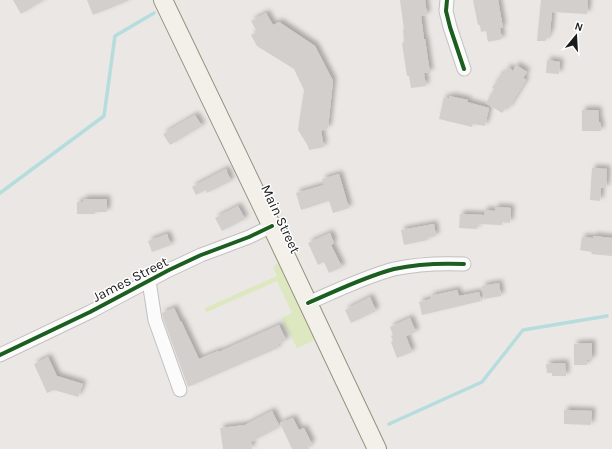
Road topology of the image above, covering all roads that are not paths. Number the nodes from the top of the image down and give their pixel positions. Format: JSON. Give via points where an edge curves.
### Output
{"nodes":[{"id":1,"x":163,"y":0,"type":"edge"},
{"id":2,"x":448,"y":0,"type":"edge"},
{"id":3,"x":464,"y":69,"type":"dead end"},
{"id":4,"x":272,"y":226,"type":"junction"},
{"id":5,"x":464,"y":264,"type":"dead end"},
{"id":6,"x":149,"y":281,"type":"junction"},
{"id":7,"x":308,"y":303,"type":"junction"},
{"id":8,"x":0,"y":356,"type":"edge"},
{"id":9,"x":180,"y":390,"type":"dead end"},
{"id":10,"x":377,"y":449,"type":"edge"}],
"edges":[{"from":1,"to":4,"type":"main road","name":"Main Street"},
{"from":2,"to":3,"type":"street","via":[[446,11]]},
{"from":4,"to":6,"type":"street","name":"James Street","via":[[201,255]]},
{"from":4,"to":7,"type":"main road","name":"Main Street"},
{"from":5,"to":7,"type":"street","via":[[443,263],[394,269]]},
{"from":6,"to":8,"type":"street","name":"James Street"},
{"from":6,"to":9,"type":"street","via":[[155,320]]},
{"from":7,"to":10,"type":"main road","name":"Main Street"}]}
